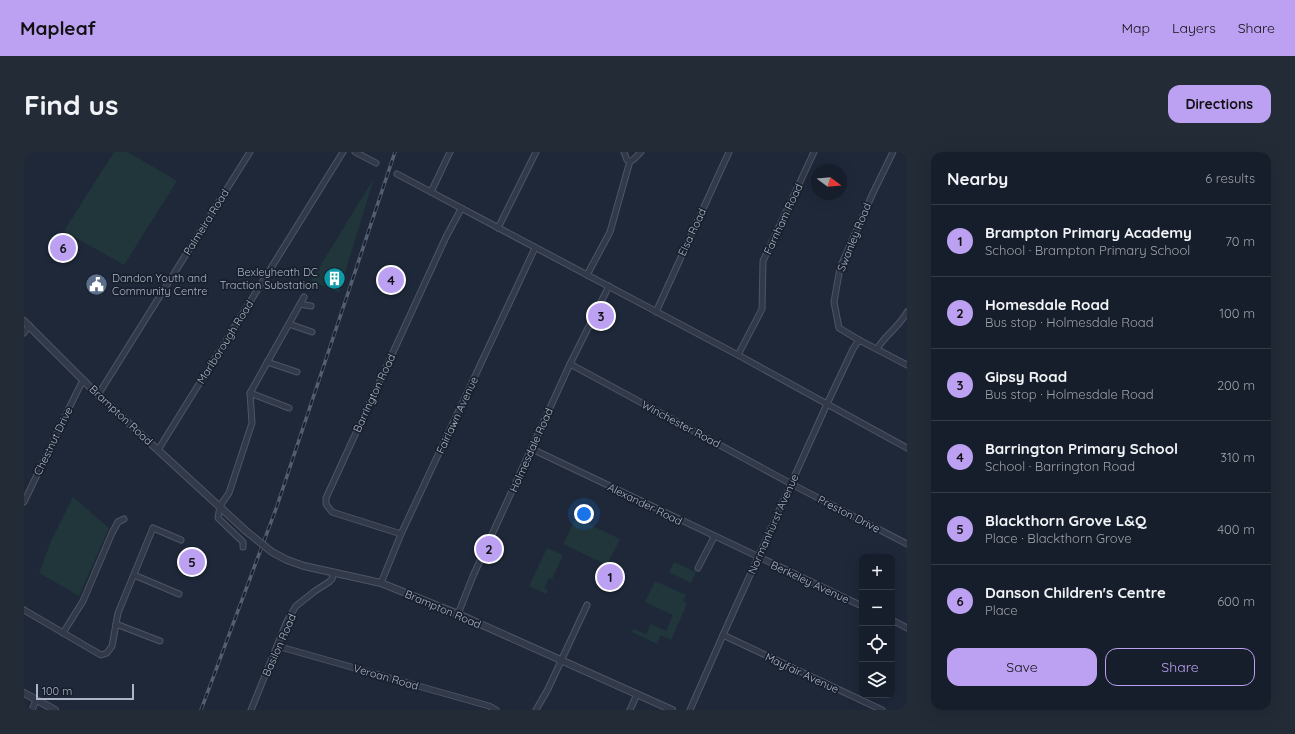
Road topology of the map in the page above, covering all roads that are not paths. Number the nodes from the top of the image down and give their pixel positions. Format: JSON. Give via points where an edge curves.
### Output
{"nodes":[{"id":1,"x":250,"y":152,"type":"edge"},
{"id":2,"x":343,"y":152,"type":"edge"},
{"id":3,"x":355,"y":152,"type":"edge"},
{"id":4,"x":450,"y":152,"type":"edge"},
{"id":5,"x":536,"y":152,"type":"edge"},
{"id":6,"x":624,"y":152,"type":"edge"},
{"id":7,"x":641,"y":152,"type":"edge"},
{"id":8,"x":729,"y":152,"type":"edge"},
{"id":9,"x":814,"y":152,"type":"edge"},
{"id":10,"x":893,"y":152,"type":"edge"},
{"id":11,"x":630,"y":162,"type":"junction"},
{"id":12,"x":376,"y":163,"type":"dead end"},
{"id":13,"x":397,"y":174,"type":"dead end"},
{"id":14,"x":431,"y":192,"type":"junction"},
{"id":15,"x":461,"y":209,"type":"junction"},
{"id":16,"x":498,"y":228,"type":"junction"},
{"id":17,"x":535,"y":248,"type":"junction"},
{"id":18,"x":587,"y":275,"type":"junction"},
{"id":19,"x":609,"y":286,"type":"junction"},
{"id":20,"x":304,"y":296,"type":"dead end"},
{"id":21,"x":300,"y":304,"type":"junction"},
{"id":22,"x":311,"y":306,"type":"dead end"},
{"id":23,"x":656,"y":312,"type":"junction"},
{"id":24,"x":907,"y":312,"type":"edge"},
{"id":25,"x":26,"y":323,"type":"edge"},
{"id":26,"x":289,"y":324,"type":"junction"},
{"id":27,"x":312,"y":332,"type":"dead end"},
{"id":28,"x":24,"y":333,"type":"edge"},
{"id":29,"x":859,"y":340,"type":"junction"},
{"id":30,"x":877,"y":349,"type":"junction"},
{"id":31,"x":738,"y":355,"type":"junction"},
{"id":32,"x":268,"y":362,"type":"junction"},
{"id":33,"x":570,"y":364,"type":"junction"},
{"id":34,"x":907,"y":365,"type":"edge"},
{"id":35,"x":297,"y":372,"type":"dead end"},
{"id":36,"x":85,"y":381,"type":"junction"},
{"id":37,"x":250,"y":393,"type":"junction"},
{"id":38,"x":98,"y":395,"type":"junction"},
{"id":39,"x":827,"y":404,"type":"junction"},
{"id":40,"x":289,"y":408,"type":"dead end"},
{"id":41,"x":907,"y":448,"type":"edge"},
{"id":42,"x":532,"y":449,"type":"junction"},
{"id":43,"x":158,"y":450,"type":"junction"},
{"id":44,"x":792,"y":483,"type":"junction"},
{"id":45,"x":24,"y":502,"type":"edge"},
{"id":46,"x":220,"y":506,"type":"junction"},
{"id":47,"x":124,"y":519,"type":"dead end"},
{"id":48,"x":401,"y":534,"type":"junction"},
{"id":49,"x":714,"y":537,"type":"junction"},
{"id":50,"x":181,"y":540,"type":"dead end"},
{"id":51,"x":907,"y":544,"type":"edge"},
{"id":52,"x":243,"y":546,"type":"dead end"},
{"id":53,"x":758,"y":557,"type":"junction"},
{"id":54,"x":698,"y":568,"type":"dead end"},
{"id":55,"x":334,"y":572,"type":"junction"},
{"id":56,"x":134,"y":575,"type":"junction"},
{"id":57,"x":381,"y":583,"type":"junction"},
{"id":58,"x":179,"y":594,"type":"dead end"},
{"id":59,"x":587,"y":605,"type":"dead end"},
{"id":60,"x":859,"y":605,"type":"edge"},
{"id":61,"x":24,"y":610,"type":"edge"},
{"id":62,"x":458,"y":614,"type":"junction"},
{"id":63,"x":895,"y":622,"type":"edge"},
{"id":64,"x":116,"y":624,"type":"junction"},
{"id":65,"x":907,"y":628,"type":"edge"},
{"id":66,"x":63,"y":633,"type":"junction"},
{"id":67,"x":723,"y":635,"type":"junction"},
{"id":68,"x":160,"y":641,"type":"dead end"},
{"id":69,"x":276,"y":646,"type":"junction"},
{"id":70,"x":561,"y":660,"type":"junction"},
{"id":71,"x":24,"y":693,"type":"edge"},
{"id":72,"x":637,"y":694,"type":"junction"},
{"id":73,"x":36,"y":700,"type":"junction"},
{"id":74,"x":32,"y":710,"type":"edge"},
{"id":75,"x":55,"y":710,"type":"edge"},
{"id":76,"x":251,"y":710,"type":"edge"},
{"id":77,"x":496,"y":710,"type":"edge"},
{"id":78,"x":536,"y":710,"type":"edge"},
{"id":79,"x":630,"y":710,"type":"edge"},
{"id":80,"x":672,"y":710,"type":"edge"},
{"id":81,"x":690,"y":710,"type":"edge"},
{"id":82,"x":882,"y":710,"type":"edge"}],
"edges":[{"from":1,"to":38,"type":"street","name":"Palmeira Road"},
{"from":2,"to":43,"type":"street","name":"Marlborough Road"},
{"from":3,"to":12,"type":"street"},
{"from":4,"to":14,"type":"street"},
{"from":5,"to":16,"type":"street"},
{"from":6,"to":11,"type":"street"},
{"from":7,"to":11,"type":"street"},
{"from":8,"to":23,"type":"street","name":"Elsa Road"},
{"from":9,"to":31,"type":"street","name":"Farnham Road","via":[[763,261],[762,309]]},
{"from":10,"to":29,"type":"street","name":"Swanley Road","via":[[840,268],[836,288],[834,302],[839,328]]},
{"from":11,"to":18,"type":"street","via":[[610,232]]},
{"from":13,"to":14,"type":"street"},
{"from":14,"to":15,"type":"street"},
{"from":15,"to":16,"type":"street"},
{"from":15,"to":48,"type":"street","name":"Barrington Road","via":[[326,498],[326,504],[332,512]]},
{"from":16,"to":17,"type":"street"},
{"from":17,"to":18,"type":"street"},
{"from":17,"to":48,"type":"street","name":"Fairlawn Avenue"},
{"from":18,"to":19,"type":"street"},
{"from":19,"to":23,"type":"street"},
{"from":19,"to":33,"type":"street","name":"Holmesdale Road"},
{"from":20,"to":21,"type":"street"},
{"from":21,"to":22,"type":"street"},
{"from":21,"to":26,"type":"street"},
{"from":23,"to":31,"type":"street"},
{"from":24,"to":30,"type":"street"},
{"from":25,"to":28,"type":"street"},
{"from":25,"to":36,"type":"street","name":"Brampton Road"},
{"from":26,"to":27,"type":"street"},
{"from":26,"to":32,"type":"street"},
{"from":29,"to":30,"type":"street","name":"Swanley Road"},
{"from":29,"to":39,"type":"street","name":"Normanhurst Avenue"},
{"from":30,"to":34,"type":"street","name":"Swanley Road"},
{"from":31,"to":39,"type":"street"},
{"from":32,"to":35,"type":"street"},
{"from":32,"to":37,"type":"street"},
{"from":33,"to":42,"type":"street","name":"Holmesdale Road"},
{"from":33,"to":44,"type":"street","name":"Winchester Road"},
{"from":36,"to":38,"type":"street","name":"Brampton Road"},
{"from":36,"to":45,"type":"street","name":"Chestnut Drive","via":[[81,384]]},
{"from":37,"to":40,"type":"street"},
{"from":37,"to":46,"type":"street","via":[[252,423],[229,493]]},
{"from":38,"to":43,"type":"street","name":"Brampton Road"},
{"from":39,"to":41,"type":"street"},
{"from":39,"to":44,"type":"street","name":"Normanhurst Avenue"},
{"from":42,"to":49,"type":"street","name":"Alexander Road"},
{"from":42,"to":62,"type":"street","name":"Holmesdale Road"},
{"from":43,"to":46,"type":"street","name":"Brampton Road"},
{"from":44,"to":51,"type":"street","name":"Preston Drive"},
{"from":44,"to":53,"type":"street","name":"Normanhurst Avenue"},
{"from":46,"to":52,"type":"street","via":[[218,518],[243,542]]},
{"from":46,"to":55,"type":"street","name":"Brampton Road","bridge":true,"via":[[272,552],[293,562]]},
{"from":47,"to":66,"type":"street","via":[[118,522],[112,532],[83,601]]},
{"from":48,"to":57,"type":"street","name":"Fairlawn Avenue"},
{"from":49,"to":53,"type":"street","name":"Alexander Road"},
{"from":49,"to":54,"type":"street"},
{"from":50,"to":56,"type":"street","via":[[153,528]]},
{"from":53,"to":60,"type":"street","name":"Berkeley Avenue"},
{"from":53,"to":67,"type":"street","name":"Normanhurst Avenue"},
{"from":55,"to":57,"type":"street","name":"Brampton Road"},
{"from":55,"to":69,"type":"street","name":"Basilon Road","via":[[329,582],[296,606]]},
{"from":56,"to":58,"type":"street"},
{"from":56,"to":64,"type":"street"},
{"from":57,"to":62,"type":"street","name":"Brampton Road"},
{"from":59,"to":70,"type":"street"},
{"from":61,"to":66,"type":"street"},
{"from":62,"to":70,"type":"street","name":"Brampton Road"},
{"from":63,"to":65,"type":"street"},
{"from":64,"to":66,"type":"street","via":[[112,646],[107,653],[101,655]]},
{"from":64,"to":68,"type":"street"},
{"from":67,"to":81,"type":"street","name":"Normanhurst Avenue"},
{"from":67,"to":82,"type":"street","name":"Mayfair Avenue"},
{"from":69,"to":76,"type":"street","name":"Basilon Road"},
{"from":69,"to":77,"type":"street","name":"Veroan Road"},
{"from":70,"to":72,"type":"street","name":"Brampton Road"},
{"from":70,"to":78,"type":"street"},
{"from":71,"to":73,"type":"street"},
{"from":72,"to":79,"type":"street"},
{"from":72,"to":80,"type":"street","name":"Brampton Road"},
{"from":73,"to":74,"type":"street"},
{"from":73,"to":75,"type":"street"}]}
